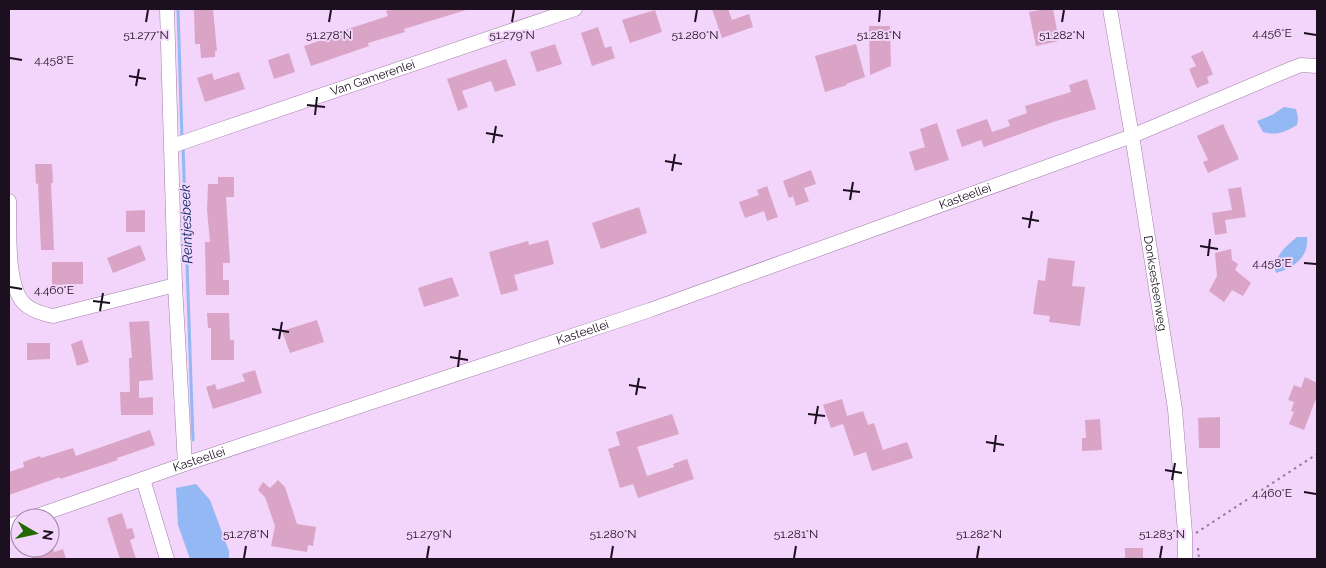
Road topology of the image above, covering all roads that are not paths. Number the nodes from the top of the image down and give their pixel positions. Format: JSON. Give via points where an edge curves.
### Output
{"nodes":[{"id":1,"x":167,"y":9,"type":"edge"},
{"id":2,"x":575,"y":9,"type":"edge"},
{"id":3,"x":1110,"y":9,"type":"edge"},
{"id":4,"x":1317,"y":66,"type":"edge"},
{"id":5,"x":1132,"y":136,"type":"junction"},
{"id":6,"x":172,"y":146,"type":"junction"},
{"id":7,"x":9,"y":201,"type":"edge"},
{"id":8,"x":175,"y":285,"type":"junction"},
{"id":9,"x":185,"y":464,"type":"junction"},
{"id":10,"x":143,"y":480,"type":"junction"},
{"id":11,"x":60,"y":508,"type":"edge"},
{"id":12,"x":168,"y":559,"type":"edge"},
{"id":13,"x":1185,"y":559,"type":"edge"}],
"edges":[{"from":1,"to":6,"type":"street"},
{"from":2,"to":6,"type":"street","name":"Van Gamerenlei"},
{"from":3,"to":5,"type":"street","name":"Donksesteenweg"},
{"from":4,"to":5,"type":"street","name":"Kasteellei","via":[[1293,68]]},
{"from":5,"to":9,"type":"street","name":"Kasteellei","via":[[650,310]]},
{"from":5,"to":13,"type":"street","name":"Donksesteenweg","via":[[1175,409]]},
{"from":6,"to":8,"type":"street"},
{"from":7,"to":8,"type":"street","via":[[12,282],[23,302],[38,312],[53,316]]},
{"from":8,"to":9,"type":"street"},
{"from":9,"to":10,"type":"street","name":"Kasteellei"},
{"from":10,"to":11,"type":"street","name":"Kasteellei"},
{"from":10,"to":12,"type":"street"}]}
